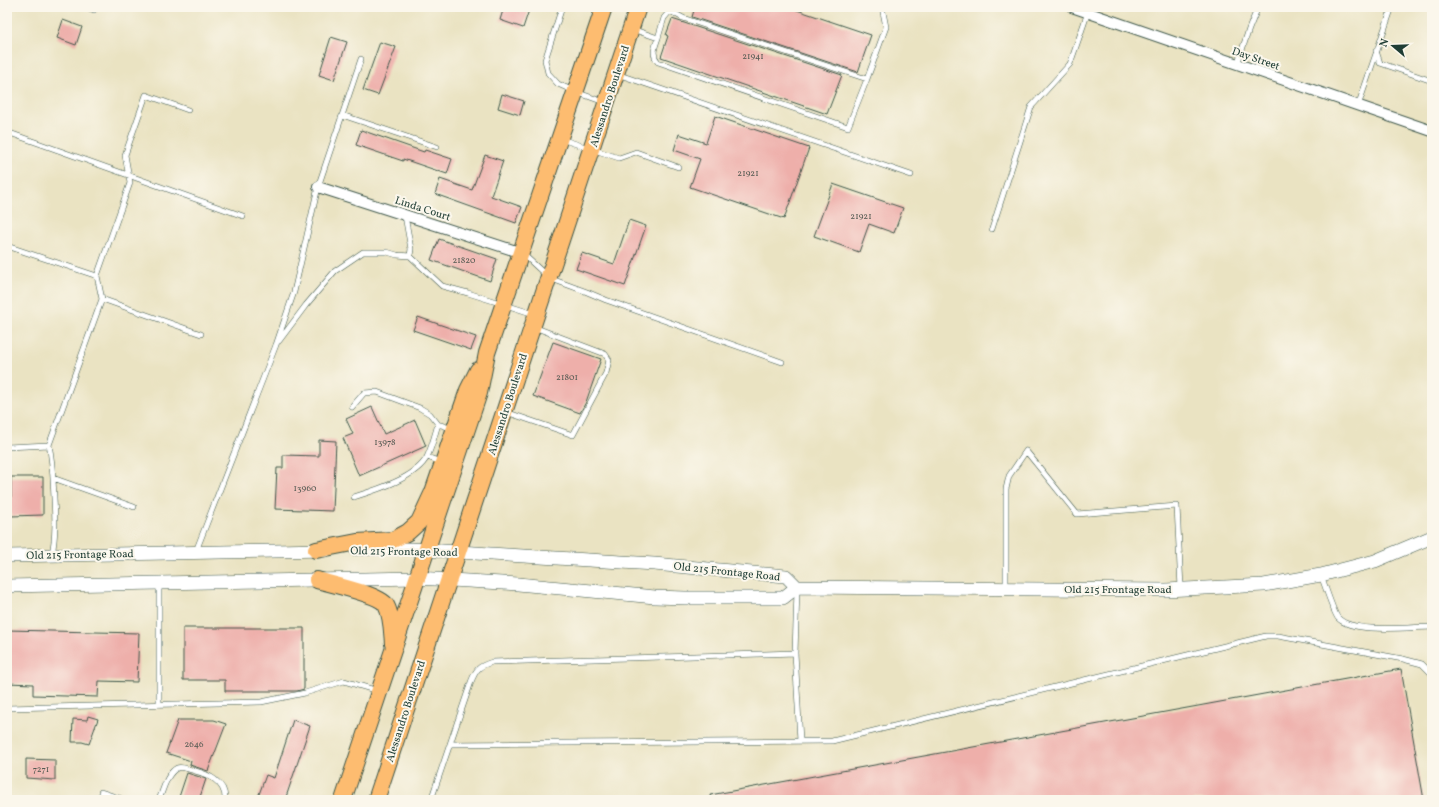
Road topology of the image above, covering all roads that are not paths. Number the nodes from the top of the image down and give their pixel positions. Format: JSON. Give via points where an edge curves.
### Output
{"nodes":[{"id":1,"x":86,"y":7,"type":"edge"},
{"id":2,"x":562,"y":7,"type":"edge"},
{"id":3,"x":638,"y":7,"type":"edge"},
{"id":4,"x":882,"y":7,"type":"edge"},
{"id":5,"x":1073,"y":7,"type":"edge"},
{"id":6,"x":1258,"y":7,"type":"edge"},
{"id":7,"x":1392,"y":7,"type":"edge"},
{"id":8,"x":599,"y":9,"type":"edge"},
{"id":9,"x":671,"y":9,"type":"edge"},
{"id":10,"x":94,"y":10,"type":"dead end"},
{"id":11,"x":1088,"y":12,"type":"junction"},
{"id":12,"x":631,"y":29,"type":"junction"},
{"id":13,"x":658,"y":38,"type":"junction"},
{"id":14,"x":1376,"y":51,"type":"junction"},
{"id":15,"x":361,"y":59,"type":"dead end"},
{"id":16,"x":1237,"y":65,"type":"junction"},
{"id":17,"x":616,"y":73,"type":"junction"},
{"id":18,"x":867,"y":79,"type":"junction"},
{"id":19,"x":1432,"y":81,"type":"edge"},
{"id":20,"x":576,"y":92,"type":"junction"},
{"id":21,"x":606,"y":103,"type":"junction"},
{"id":22,"x":1358,"y":106,"type":"junction"},
{"id":23,"x":188,"y":110,"type":"dead end"},
{"id":24,"x":342,"y":115,"type":"junction"},
{"id":25,"x":1432,"y":131,"type":"edge"},
{"id":26,"x":7,"y":132,"type":"edge"},
{"id":27,"x":560,"y":138,"type":"junction"},
{"id":28,"x":437,"y":147,"type":"dead end"},
{"id":29,"x":592,"y":148,"type":"junction"},
{"id":30,"x":678,"y":167,"type":"dead end"},
{"id":31,"x":128,"y":175,"type":"junction"},
{"id":32,"x":911,"y":175,"type":"dead end"},
{"id":33,"x":318,"y":187,"type":"junction"},
{"id":34,"x":405,"y":215,"type":"junction"},
{"id":35,"x":243,"y":216,"type":"dead end"},
{"id":36,"x":992,"y":229,"type":"dead end"},
{"id":37,"x":7,"y":246,"type":"edge"},
{"id":38,"x":522,"y":253,"type":"junction"},
{"id":39,"x":410,"y":256,"type":"junction"},
{"id":40,"x":97,"y":276,"type":"junction"},
{"id":41,"x":548,"y":278,"type":"junction"},
{"id":42,"x":102,"y":299,"type":"junction"},
{"id":43,"x":504,"y":305,"type":"junction"},
{"id":44,"x":535,"y":321,"type":"junction"},
{"id":45,"x":201,"y":334,"type":"dead end"},
{"id":46,"x":276,"y":346,"type":"junction"},
{"id":47,"x":487,"y":353,"type":"junction"},
{"id":48,"x":782,"y":362,"type":"dead end"},
{"id":49,"x":352,"y":407,"type":"dead end"},
{"id":50,"x":505,"y":412,"type":"junction"},
{"id":51,"x":438,"y":424,"type":"junction"},
{"id":52,"x":454,"y":430,"type":"junction"},
{"id":53,"x":49,"y":445,"type":"junction"},
{"id":54,"x":7,"y":447,"type":"edge"},
{"id":55,"x":427,"y":457,"type":"junction"},
{"id":56,"x":443,"y":463,"type":"junction"},
{"id":57,"x":53,"y":478,"type":"junction"},
{"id":58,"x":354,"y":497,"type":"dead end"},
{"id":59,"x":134,"y":507,"type":"dead end"},
{"id":60,"x":1432,"y":537,"type":"edge"},
{"id":61,"x":316,"y":550,"type":"junction"},
{"id":62,"x":427,"y":550,"type":"junction"},
{"id":63,"x":458,"y":551,"type":"junction"},
{"id":64,"x":196,"y":552,"type":"junction"},
{"id":65,"x":52,"y":555,"type":"junction"},
{"id":66,"x":7,"y":556,"type":"edge"},
{"id":67,"x":1321,"y":575,"type":"junction"},
{"id":68,"x":417,"y":578,"type":"junction"},
{"id":69,"x":318,"y":580,"type":"junction"},
{"id":70,"x":449,"y":581,"type":"junction"},
{"id":71,"x":159,"y":583,"type":"junction"},
{"id":72,"x":7,"y":586,"type":"edge"},
{"id":73,"x":797,"y":587,"type":"junction"},
{"id":74,"x":1006,"y":588,"type":"junction"},
{"id":75,"x":1181,"y":589,"type":"junction"},
{"id":76,"x":1432,"y":627,"type":"edge"},
{"id":77,"x":394,"y":649,"type":"junction"},
{"id":78,"x":795,"y":653,"type":"junction"},
{"id":79,"x":1432,"y":674,"type":"edge"},
{"id":80,"x":380,"y":692,"type":"junction"},
{"id":81,"x":159,"y":705,"type":"junction"},
{"id":82,"x":7,"y":708,"type":"edge"},
{"id":83,"x":800,"y":741,"type":"junction"},
{"id":84,"x":450,"y":744,"type":"junction"},
{"id":85,"x":101,"y":792,"type":"dead end"},
{"id":86,"x":125,"y":800,"type":"edge"},
{"id":87,"x":159,"y":800,"type":"edge"},
{"id":88,"x":225,"y":800,"type":"edge"},
{"id":89,"x":343,"y":800,"type":"edge"},
{"id":90,"x":376,"y":800,"type":"edge"},
{"id":91,"x":431,"y":800,"type":"edge"}],
"edges":[{"from":1,"to":10,"type":"lane"},
{"from":2,"to":20,"type":"lane","via":[[545,60],[548,72],[558,84]]},
{"from":3,"to":12,"type":"main road","name":"Alessandro Boulevard"},
{"from":4,"to":18,"type":"lane","via":[[886,27]]},
{"from":5,"to":11,"type":"street","name":"Day Street"},
{"from":6,"to":16,"type":"lane"},
{"from":7,"to":14,"type":"lane"},
{"from":8,"to":20,"type":"main road"},
{"from":9,"to":13,"type":"lane","via":[[664,18]]},
{"from":9,"to":18,"type":"lane","via":[[683,18]]},
{"from":11,"to":16,"type":"street","name":"Day Street"},
{"from":11,"to":36,"type":"lane","via":[[1070,64],[1031,107]]},
{"from":12,"to":13,"type":"lane"},
{"from":12,"to":17,"type":"main road","name":"Alessandro Boulevard"},
{"from":13,"to":18,"type":"lane","via":[[653,53],[658,62],[848,126]]},
{"from":14,"to":19,"type":"lane","via":[[1380,62]]},
{"from":14,"to":22,"type":"lane"},
{"from":15,"to":24,"type":"lane"},
{"from":16,"to":22,"type":"street","name":"Day Street"},
{"from":17,"to":21,"type":"main road","name":"Alessandro Boulevard"},
{"from":17,"to":32,"type":"lane"},
{"from":20,"to":21,"type":"lane"},
{"from":20,"to":27,"type":"main road"},
{"from":21,"to":29,"type":"main road","name":"Alessandro Boulevard"},
{"from":22,"to":25,"type":"street","name":"Day Street"},
{"from":23,"to":31,"type":"lane","via":[[146,95],[125,155]]},
{"from":24,"to":28,"type":"lane"},
{"from":24,"to":33,"type":"lane"},
{"from":26,"to":31,"type":"lane"},
{"from":27,"to":29,"type":"lane"},
{"from":27,"to":38,"type":"main road"},
{"from":29,"to":30,"type":"lane","via":[[619,158],[636,152]]},
{"from":29,"to":41,"type":"main road","name":"Alessandro Boulevard"},
{"from":31,"to":35,"type":"lane"},
{"from":31,"to":40,"type":"lane","via":[[130,183]]},
{"from":33,"to":34,"type":"street","name":"Linda Court"},
{"from":33,"to":46,"type":"lane","via":[[294,292]]},
{"from":34,"to":38,"type":"street","name":"Linda Court"},
{"from":34,"to":39,"type":"lane"},
{"from":37,"to":40,"type":"lane"},
{"from":38,"to":41,"type":"lane"},
{"from":38,"to":43,"type":"main road"},
{"from":39,"to":43,"type":"lane","via":[[442,286]]},
{"from":39,"to":46,"type":"lane","via":[[387,252],[363,252],[334,271]]},
{"from":40,"to":42,"type":"lane"},
{"from":41,"to":44,"type":"main road","name":"Alessandro Boulevard"},
{"from":41,"to":48,"type":"lane"},
{"from":42,"to":45,"type":"lane"},
{"from":42,"to":53,"type":"lane"},
{"from":43,"to":44,"type":"lane"},
{"from":43,"to":47,"type":"main road"},
{"from":44,"to":50,"type":"main road","name":"Alessandro Boulevard"},
{"from":44,"to":50,"type":"lane","via":[[605,354],[609,360],[606,373],[573,435]]},
{"from":46,"to":64,"type":"lane"},
{"from":47,"to":52,"type":"main road","via":[[468,390]]},
{"from":47,"to":62,"type":"main road","via":[[478,394]]},
{"from":49,"to":51,"type":"lane","via":[[364,393],[377,392],[420,408],[430,414]]},
{"from":50,"to":63,"type":"main road","name":"Alessandro Boulevard"},
{"from":51,"to":52,"type":"lane"},
{"from":51,"to":55,"type":"lane"},
{"from":52,"to":56,"type":"main road"},
{"from":53,"to":54,"type":"lane"},
{"from":53,"to":57,"type":"lane"},
{"from":55,"to":56,"type":"lane"},
{"from":55,"to":58,"type":"lane","via":[[419,467],[390,485]]},
{"from":56,"to":61,"type":"main road","via":[[426,509],[419,522],[408,532],[393,540],[356,542]]},
{"from":57,"to":59,"type":"lane"},
{"from":57,"to":65,"type":"lane","via":[[55,542]]},
{"from":60,"to":67,"type":"street","name":"Old 215 Frontage Road","via":[[1375,561]]},
{"from":61,"to":62,"type":"street","name":"Old 215 Frontage Road"},
{"from":61,"to":64,"type":"street","name":"Old 215 Frontage Road"},
{"from":62,"to":63,"type":"street","name":"Old 215 Frontage Road"},
{"from":62,"to":68,"type":"main road"},
{"from":63,"to":70,"type":"main road","name":"Alessandro Boulevard"},
{"from":63,"to":73,"type":"street","name":"Old 215 Frontage Road","via":[[786,576]]},
{"from":64,"to":65,"type":"street","name":"Old 215 Frontage Road"},
{"from":65,"to":66,"type":"street","name":"Old 215 Frontage Road"},
{"from":67,"to":75,"type":"street","name":"Old 215 Frontage Road","via":[[1264,586]]},
{"from":67,"to":76,"type":"lane","via":[[1338,618],[1350,625],[1363,628]]},
{"from":68,"to":69,"type":"street","name":"Old 215 Frontage Road"},
{"from":68,"to":70,"type":"street","name":"Old 215 Frontage Road"},
{"from":68,"to":77,"type":"main road"},
{"from":69,"to":71,"type":"street","name":"Old 215 Frontage Road"},
{"from":69,"to":77,"type":"main road","via":[[376,597],[385,604],[390,615]]},
{"from":70,"to":73,"type":"street","name":"Old 215 Frontage Road","via":[[685,598],[784,598]]},
{"from":70,"to":90,"type":"main road","name":"Alessandro Boulevard"},
{"from":71,"to":72,"type":"street","name":"Old 215 Frontage Road"},
{"from":71,"to":81,"type":"lane"},
{"from":73,"to":74,"type":"street","name":"Old 215 Frontage Road"},
{"from":73,"to":78,"type":"lane"},
{"from":74,"to":75,"type":"street","name":"Old 215 Frontage Road"},
{"from":74,"to":75,"type":"lane","via":[[1006,488],[1009,476],[1026,451],[1077,514],[1177,506]]},
{"from":77,"to":80,"type":"main road"},
{"from":78,"to":83,"type":"lane"},
{"from":78,"to":84,"type":"lane","via":[[492,662],[481,666],[475,672]]},
{"from":79,"to":83,"type":"lane","via":[[1422,664],[1403,659],[1266,636],[832,741]]},
{"from":80,"to":81,"type":"lane","via":[[344,681],[305,693],[261,702]]},
{"from":80,"to":89,"type":"main road"},
{"from":81,"to":82,"type":"lane"},
{"from":83,"to":84,"type":"lane"},
{"from":84,"to":91,"type":"lane"},
{"from":85,"to":86,"type":"lane"},
{"from":87,"to":88,"type":"lane","via":[[169,776],[176,768],[181,767],[215,779],[222,786],[226,795]]}]}
